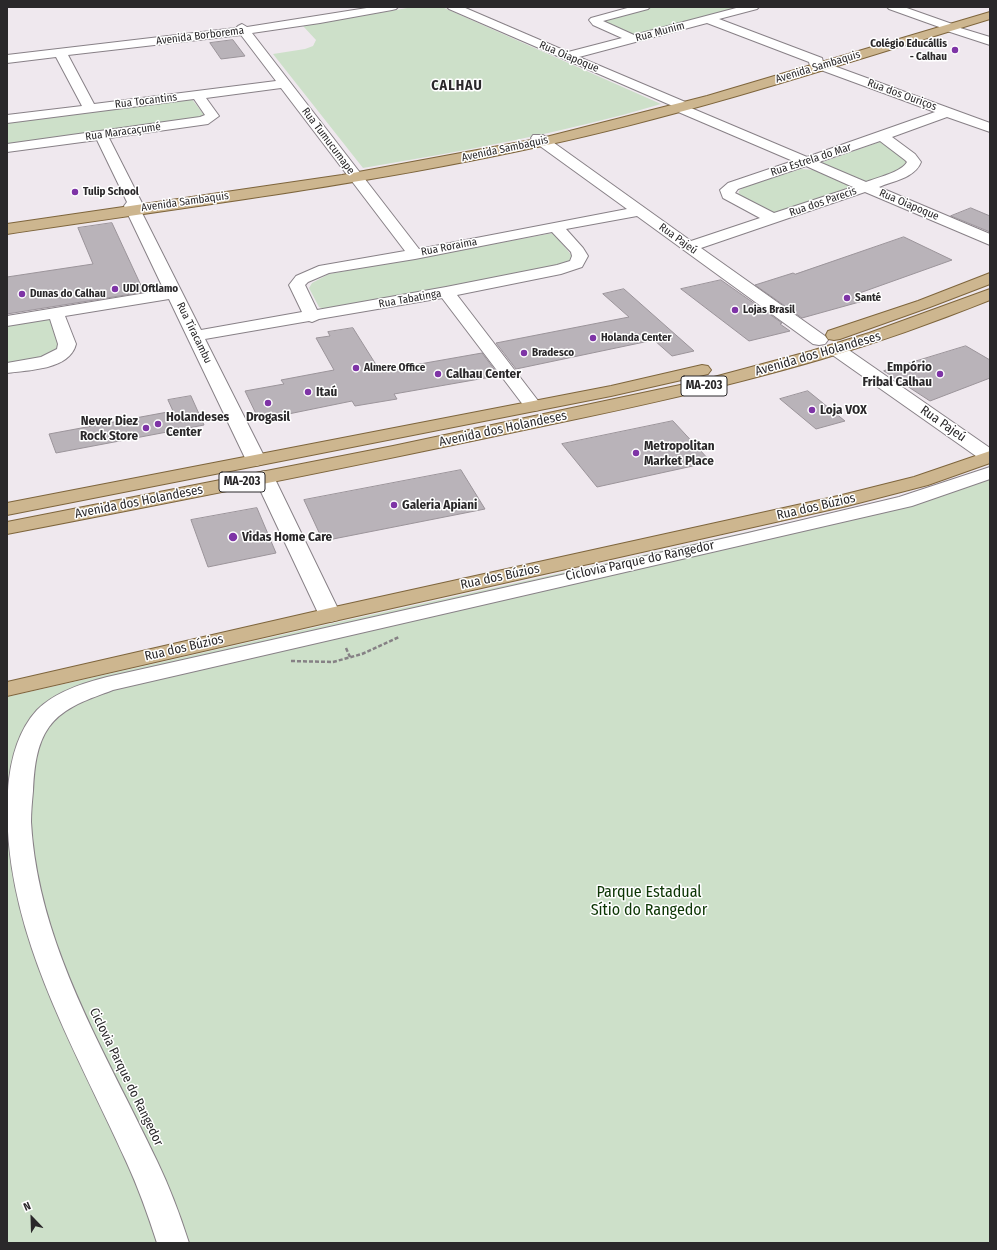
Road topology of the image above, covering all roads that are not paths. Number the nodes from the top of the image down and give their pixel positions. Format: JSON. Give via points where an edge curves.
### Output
{"nodes":[{"id":1,"x":378,"y":7,"type":"edge"},
{"id":2,"x":392,"y":7,"type":"edge"},
{"id":3,"x":453,"y":7,"type":"edge"},
{"id":4,"x":644,"y":7,"type":"edge"},
{"id":5,"x":753,"y":7,"type":"edge"},
{"id":6,"x":893,"y":7,"type":"edge"},
{"id":7,"x":357,"y":10,"type":"edge"},
{"id":8,"x":990,"y":11,"type":"edge"},
{"id":9,"x":990,"y":15,"type":"edge"},
{"id":10,"x":708,"y":19,"type":"junction"},
{"id":11,"x":948,"y":26,"type":"junction"},
{"id":12,"x":243,"y":29,"type":"junction"},
{"id":13,"x":634,"y":39,"type":"junction"},
{"id":14,"x":990,"y":41,"type":"edge"},
{"id":15,"x":60,"y":52,"type":"junction"},
{"id":16,"x":7,"y":55,"type":"edge"},
{"id":17,"x":567,"y":56,"type":"junction"},
{"id":18,"x":7,"y":58,"type":"edge"},
{"id":19,"x":818,"y":63,"type":"junction"},
{"id":20,"x":284,"y":84,"type":"junction"},
{"id":21,"x":198,"y":95,"type":"junction"},
{"id":22,"x":681,"y":106,"type":"junction"},
{"id":23,"x":90,"y":108,"type":"junction"},
{"id":24,"x":947,"y":112,"type":"junction"},
{"id":25,"x":7,"y":119,"type":"edge"},
{"id":26,"x":990,"y":128,"type":"edge"},
{"id":27,"x":100,"y":135,"type":"junction"},
{"id":28,"x":882,"y":136,"type":"junction"},
{"id":29,"x":540,"y":140,"type":"junction"},
{"id":30,"x":7,"y":148,"type":"edge"},
{"id":31,"x":806,"y":162,"type":"junction"},
{"id":32,"x":354,"y":175,"type":"junction"},
{"id":33,"x":866,"y":187,"type":"junction"},
{"id":34,"x":134,"y":207,"type":"junction"},
{"id":35,"x":638,"y":211,"type":"junction"},
{"id":36,"x":773,"y":219,"type":"junction"},
{"id":37,"x":7,"y":224,"type":"edge"},
{"id":38,"x":556,"y":227,"type":"junction"},
{"id":39,"x":7,"y":229,"type":"edge"},
{"id":40,"x":990,"y":240,"type":"edge"},
{"id":41,"x":689,"y":247,"type":"junction"},
{"id":42,"x":415,"y":254,"type":"junction"},
{"id":43,"x":990,"y":278,"type":"edge"},
{"id":44,"x":446,"y":292,"type":"junction"},
{"id":45,"x":174,"y":293,"type":"junction"},
{"id":46,"x":990,"y":294,"type":"edge"},
{"id":47,"x":56,"y":313,"type":"junction"},
{"id":48,"x":312,"y":316,"type":"junction"},
{"id":49,"x":7,"y":322,"type":"edge"},
{"id":50,"x":196,"y":336,"type":"junction"},
{"id":51,"x":819,"y":340,"type":"junction"},
{"id":52,"x":837,"y":350,"type":"junction"},
{"id":53,"x":7,"y":368,"type":"edge"},
{"id":54,"x":533,"y":406,"type":"junction"},
{"id":55,"x":331,"y":445,"type":"junction"},
{"id":56,"x":990,"y":457,"type":"edge"},
{"id":57,"x":260,"y":468,"type":"junction"},
{"id":58,"x":990,"y":473,"type":"edge"},
{"id":59,"x":158,"y":479,"type":"junction"},
{"id":60,"x":199,"y":490,"type":"junction"},
{"id":61,"x":7,"y":509,"type":"edge"},
{"id":62,"x":43,"y":521,"type":"junction"},
{"id":63,"x":7,"y":528,"type":"edge"},
{"id":64,"x":330,"y":615,"type":"junction"},
{"id":65,"x":7,"y":689,"type":"edge"},
{"id":66,"x":173,"y":1243,"type":"edge"}],
"edges":[{"from":1,"to":7,"type":"street","name":"Avenida Borborema"},
{"from":2,"to":7,"type":"street","name":"Avenida Borborema"},
{"from":3,"to":17,"type":"street","name":"Rua Oiapoque"},
{"from":4,"to":13,"type":"street","via":[[595,20]]},
{"from":5,"to":10,"type":"street","name":"Rua Munim"},
{"from":6,"to":11,"type":"street"},
{"from":7,"to":12,"type":"street","name":"Avenida Borborema"},
{"from":8,"to":11,"type":"main road","name":"Avenida Sambaquis"},
{"from":9,"to":11,"type":"main road","name":"Avenida Sambaquis"},
{"from":10,"to":13,"type":"street","name":"Rua Munim"},
{"from":10,"to":19,"type":"street","name":"Rua dos Ouriços"},
{"from":11,"to":14,"type":"street"},
{"from":11,"to":19,"type":"main road","name":"Avenida Sambaquis"},
{"from":12,"to":15,"type":"street","name":"Avenida Borborema"},
{"from":12,"to":16,"type":"street","name":"Avenida Borborema"},
{"from":12,"to":20,"type":"street","name":"Rua Tumucumape"},
{"from":13,"to":17,"type":"street","name":"Rua Munim"},
{"from":15,"to":18,"type":"street","name":"Avenida Borborema"},
{"from":15,"to":23,"type":"street"},
{"from":17,"to":22,"type":"street","name":"Rua Oiapoque"},
{"from":19,"to":22,"type":"main road","name":"Avenida Sambaquis"},
{"from":19,"to":24,"type":"street","name":"Rua dos Ouriços"},
{"from":20,"to":21,"type":"street","name":"Rua Tocantins"},
{"from":20,"to":32,"type":"street","name":"Rua Tumucumape"},
{"from":21,"to":23,"type":"street","name":"Rua Tocantins"},
{"from":21,"to":27,"type":"street","name":"Rua Maracaçumé","via":[[212,116],[203,121]]},
{"from":22,"to":29,"type":"main road","name":"Avenida Sambaquis"},
{"from":22,"to":31,"type":"street","name":"Rua Oiapoque"},
{"from":23,"to":25,"type":"street","name":"Rua Tocantins"},
{"from":24,"to":26,"type":"street","name":"Rua dos Ouriços"},
{"from":24,"to":28,"type":"street","name":"Rua Estrela do Mar"},
{"from":27,"to":30,"type":"street","name":"Rua Maracaçumé"},
{"from":27,"to":34,"type":"street","name":"Rua Tiracambu"},
{"from":28,"to":31,"type":"street","name":"Rua Estrela do Mar"},
{"from":28,"to":33,"type":"street","name":"Rua dos Parecis","via":[[910,156],[914,162],[905,172]]},
{"from":29,"to":32,"type":"main road","name":"Avenida Sambaquis"},
{"from":29,"to":35,"type":"street","name":"Rua Pajeú"},
{"from":31,"to":33,"type":"street","name":"Rua Oiapoque"},
{"from":31,"to":36,"type":"street","name":"Rua Estrela do Mar","via":[[727,190],[728,195]]},
{"from":32,"to":34,"type":"main road","name":"Avenida Sambaquis"},
{"from":32,"to":42,"type":"street","name":"Rua Tumucumape"},
{"from":33,"to":36,"type":"street","name":"Rua dos Parecis"},
{"from":33,"to":40,"type":"street","name":"Rua Oiapoque"},
{"from":34,"to":37,"type":"main road","name":"Avenida Sambaquis"},
{"from":34,"to":39,"type":"main road","name":"Avenida Sambaquis"},
{"from":34,"to":45,"type":"street","name":"Rua Tiracambu"},
{"from":35,"to":38,"type":"street","name":"Rua Roraima"},
{"from":35,"to":41,"type":"street","name":"Rua Pajeú"},
{"from":36,"to":41,"type":"street","name":"Rua dos Parecis"},
{"from":38,"to":42,"type":"street","name":"Rua Roraima"},
{"from":38,"to":44,"type":"street","name":"Rua Tabatinga","via":[[578,251],[580,256],[576,264]]},
{"from":41,"to":51,"type":"street","name":"Rua Pajeú"},
{"from":42,"to":48,"type":"street","name":"Rua Roraima","via":[[325,269],[302,279],[297,285]]},
{"from":43,"to":51,"type":"main road","name":"Avenida dos Holandeses","number":"MA-203"},
{"from":44,"to":48,"type":"street","name":"Rua Tabatinga"},
{"from":44,"to":54,"type":"street"},
{"from":45,"to":47,"type":"street"},
{"from":45,"to":50,"type":"street","name":"Rua Tiracambu"},
{"from":46,"to":52,"type":"main road","name":"Avenida dos Holandeses","number":"MA-203","via":[[890,333]]},
{"from":47,"to":49,"type":"street"},
{"from":47,"to":53,"type":"street","via":[[67,344],[63,353],[56,358]]},
{"from":48,"to":50,"type":"street","name":"Rua Tabatinga"},
{"from":50,"to":57,"type":"street","name":"Rua Tiracambu"},
{"from":51,"to":54,"type":"main road","name":"Avenida dos Holandeses","number":"MA-203","via":[[707,369]]},
{"from":52,"to":56,"type":"street","name":"Rua Pajeú"},
{"from":52,"to":57,"type":"main road","name":"Avenida dos Holandeses","number":"MA-203","via":[[651,398]]},
{"from":54,"to":55,"type":"main road","name":"Avenida dos Holandeses","number":"MA-203"},
{"from":55,"to":57,"type":"main road","name":"Avenida dos Holandeses","number":"MA-203"},
{"from":55,"to":60,"type":"main road","via":[[335,452],[327,458],[217,481]]},
{"from":56,"to":64,"type":"main road","name":"Rua dos Búzios","via":[[921,482],[848,501]]},
{"from":57,"to":59,"type":"main road","name":"Avenida dos Holandeses","number":"MA-203"},
{"from":57,"to":60,"type":"main road","name":"Avenida dos Holandeses","number":"MA-203"},
{"from":57,"to":64,"type":"street","name":"Rua Tiracambu"},
{"from":58,"to":66,"type":"street","via":[[905,502],[748,540],[107,684],[76,696],[52,710],[34,732],[25,752],[18,793],[20,854],[36,927],[76,1029],[138,1152]]},
{"from":59,"to":61,"type":"main road","name":"Avenida dos Holandeses","number":"MA-203"},
{"from":59,"to":62,"type":"main road","via":[[135,488],[44,505],[38,511]]},
{"from":60,"to":62,"type":"main road","name":"Avenida dos Holandeses","number":"MA-203"},
{"from":62,"to":63,"type":"main road","name":"Avenida dos Holandeses","number":"MA-203"},
{"from":64,"to":65,"type":"main road","name":"Rua dos Búzios"}]}
